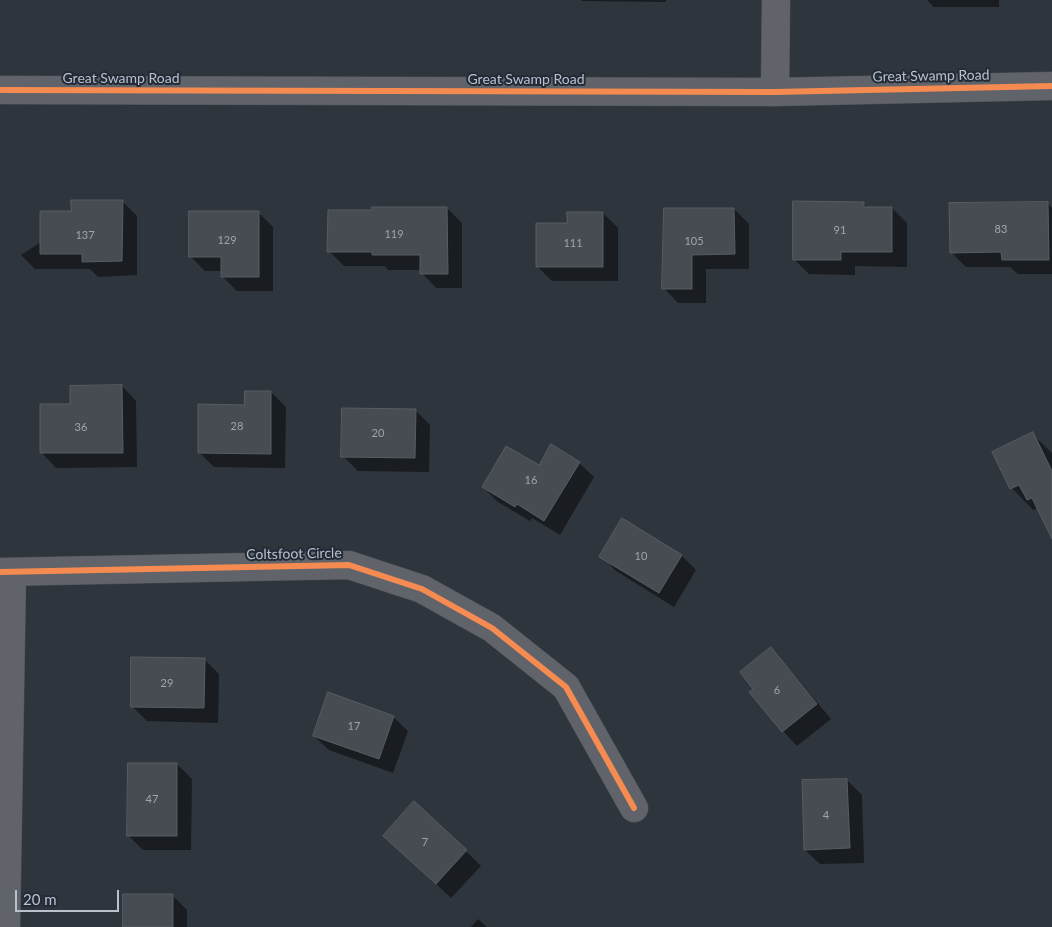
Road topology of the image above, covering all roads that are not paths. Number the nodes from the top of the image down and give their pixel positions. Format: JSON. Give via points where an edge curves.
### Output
{"nodes":[{"id":1,"x":776,"y":0,"type":"edge"},
{"id":2,"x":1052,"y":86,"type":"edge"},
{"id":3,"x":0,"y":90,"type":"edge"},
{"id":4,"x":775,"y":92,"type":"junction"},
{"id":5,"x":6,"y":572,"type":"edge"},
{"id":6,"x":634,"y":808,"type":"dead end"},
{"id":7,"x":6,"y":927,"type":"edge"}],
"edges":[{"from":1,"to":4,"type":"street"},
{"from":2,"to":4,"type":"street","name":"Great Swamp Road"},
{"from":3,"to":4,"type":"street","name":"Great Swamp Road"},
{"from":5,"to":6,"type":"street","name":"Coltsfoot Circle","via":[[349,565],[422,589],[492,628],[566,688]]},
{"from":5,"to":7,"type":"street"}]}
